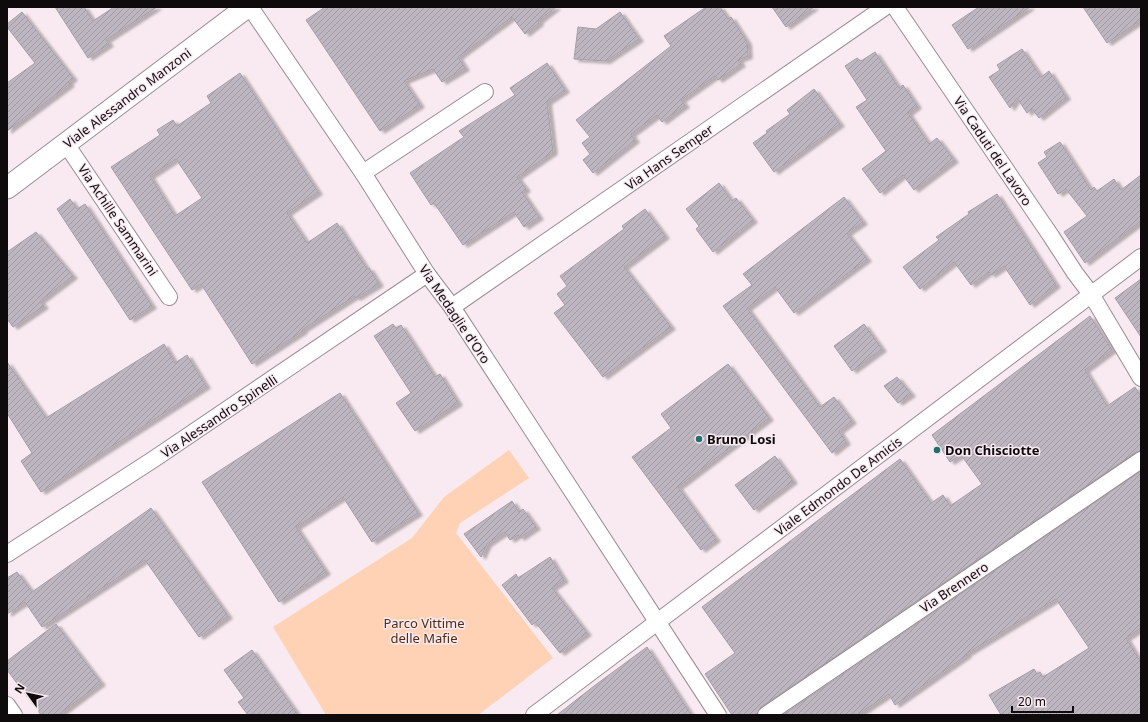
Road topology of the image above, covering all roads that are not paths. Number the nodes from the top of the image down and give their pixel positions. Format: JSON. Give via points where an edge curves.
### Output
{"nodes":[{"id":1,"x":247,"y":7,"type":"edge"},
{"id":2,"x":250,"y":7,"type":"edge"},
{"id":3,"x":885,"y":7,"type":"edge"},
{"id":4,"x":895,"y":7,"type":"edge"},
{"id":5,"x":484,"y":92,"type":"dead end"},
{"id":6,"x":66,"y":144,"type":"junction"},
{"id":7,"x":363,"y":173,"type":"junction"},
{"id":8,"x":7,"y":188,"type":"edge"},
{"id":9,"x":1141,"y":257,"type":"edge"},
{"id":10,"x":427,"y":274,"type":"junction"},
{"id":11,"x":1091,"y":294,"type":"junction"},
{"id":12,"x":169,"y":296,"type":"dead end"},
{"id":13,"x":452,"y":307,"type":"junction"},
{"id":14,"x":1141,"y":378,"type":"edge"},
{"id":15,"x":1141,"y":460,"type":"edge"},
{"id":16,"x":7,"y":554,"type":"edge"},
{"id":17,"x":658,"y":622,"type":"junction"},
{"id":18,"x":7,"y":705,"type":"edge"},
{"id":19,"x":14,"y":715,"type":"edge"},
{"id":20,"x":534,"y":715,"type":"edge"},
{"id":21,"x":718,"y":715,"type":"edge"},
{"id":22,"x":766,"y":715,"type":"edge"}],
"edges":[{"from":1,"to":6,"type":"street","name":"Viale Alessandro Manzoni"},
{"from":2,"to":7,"type":"street","name":"Via Medaglie d'Oro"},
{"from":3,"to":13,"type":"street","name":"Via Hans Semper"},
{"from":4,"to":11,"type":"street","name":"Via Caduti del Lavoro"},
{"from":5,"to":7,"type":"street"},
{"from":6,"to":8,"type":"street","name":"Viale Alessandro Manzoni"},
{"from":6,"to":12,"type":"street","name":"Via Achille Sammarini"},
{"from":7,"to":10,"type":"street","name":"Via Medaglie d'Oro"},
{"from":9,"to":11,"type":"street","name":"Viale Edmondo De Amicis"},
{"from":10,"to":13,"type":"street","name":"Via Medaglie d'Oro"},
{"from":10,"to":16,"type":"street","name":"Via Alessandro Spinelli","via":[[154,459]]},
{"from":11,"to":14,"type":"street","name":"Via Caduti del Lavoro"},
{"from":11,"to":17,"type":"street","name":"Viale Edmondo De Amicis"},
{"from":13,"to":17,"type":"street","name":"Via Medaglie d'Oro"},
{"from":15,"to":22,"type":"street","name":"Via Brennero"},
{"from":17,"to":20,"type":"street","name":"Viale Edmondo De Amicis"},
{"from":17,"to":21,"type":"street","name":"Via Medaglie d'Oro"},
{"from":18,"to":19,"type":"street"}]}
